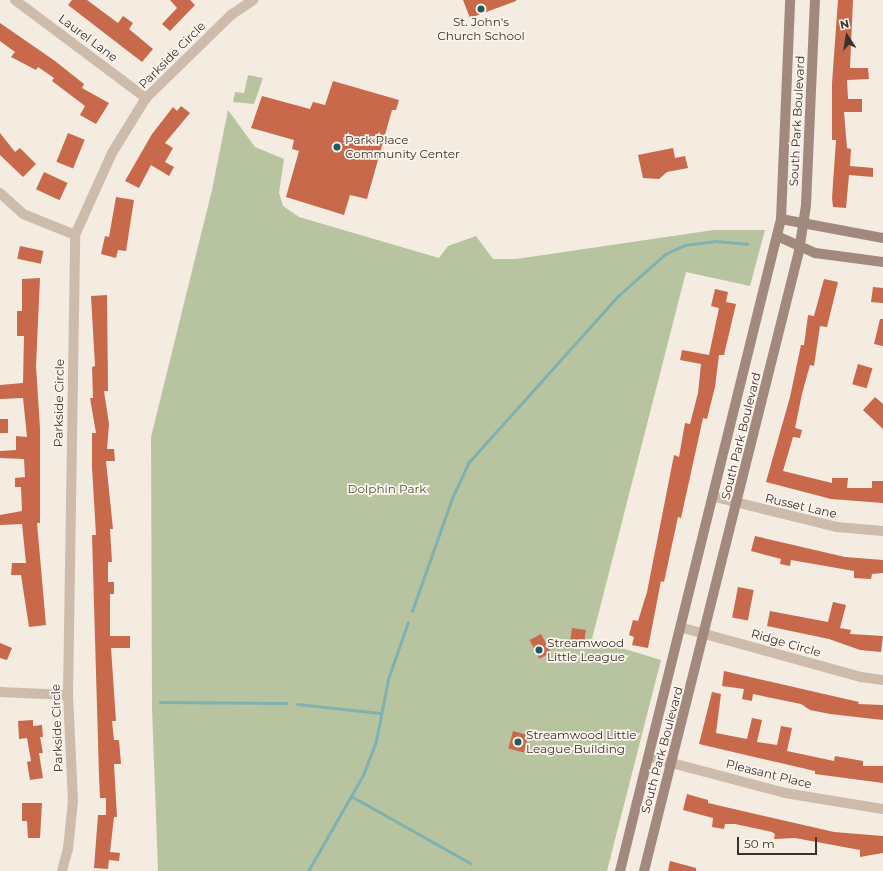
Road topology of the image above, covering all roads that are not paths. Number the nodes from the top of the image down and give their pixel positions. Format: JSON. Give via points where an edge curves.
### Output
{"nodes":[{"id":1,"x":15,"y":0,"type":"edge"},
{"id":2,"x":232,"y":0,"type":"edge"},
{"id":3,"x":253,"y":0,"type":"edge"},
{"id":4,"x":790,"y":0,"type":"edge"},
{"id":5,"x":815,"y":0,"type":"edge"},
{"id":6,"x":239,"y":8,"type":"junction"},
{"id":7,"x":146,"y":98,"type":"junction"},
{"id":8,"x":0,"y":193,"type":"edge"},
{"id":9,"x":781,"y":219,"type":"junction"},
{"id":10,"x":804,"y":225,"type":"junction"},
{"id":11,"x":75,"y":235,"type":"junction"},
{"id":12,"x":777,"y":236,"type":"junction"},
{"id":13,"x":883,"y":238,"type":"edge"},
{"id":14,"x":800,"y":248,"type":"junction"},
{"id":15,"x":883,"y":262,"type":"edge"},
{"id":16,"x":715,"y":498,"type":"junction"},
{"id":17,"x":738,"y":504,"type":"junction"},
{"id":18,"x":883,"y":531,"type":"edge"},
{"id":19,"x":683,"y":628,"type":"junction"},
{"id":20,"x":706,"y":634,"type":"junction"},
{"id":21,"x":883,"y":680,"type":"edge"},
{"id":22,"x":0,"y":692,"type":"edge"},
{"id":23,"x":68,"y":695,"type":"junction"},
{"id":24,"x":649,"y":757,"type":"junction"},
{"id":25,"x":672,"y":763,"type":"junction"},
{"id":26,"x":883,"y":809,"type":"edge"},
{"id":27,"x":62,"y":871,"type":"edge"},
{"id":28,"x":620,"y":871,"type":"edge"},
{"id":29,"x":644,"y":871,"type":"edge"}],
"edges":[{"from":1,"to":7,"type":"street","name":"Laurel Lane"},
{"from":2,"to":6,"type":"street"},
{"from":3,"to":6,"type":"street","name":"Parkside Circle"},
{"from":4,"to":9,"type":"street","name":"South Park Boulevard"},
{"from":5,"to":10,"type":"street","name":"South Park Boulevard"},
{"from":6,"to":7,"type":"street","name":"Parkside Circle"},
{"from":7,"to":11,"type":"street","name":"Parkside Circle","via":[[112,153]]},
{"from":8,"to":11,"type":"street","via":[[24,214]]},
{"from":9,"to":10,"type":"street"},
{"from":9,"to":12,"type":"street","name":"South Park Boulevard"},
{"from":10,"to":13,"type":"street"},
{"from":10,"to":14,"type":"street","name":"South Park Boulevard"},
{"from":11,"to":23,"type":"street","name":"Parkside Circle"},
{"from":12,"to":14,"type":"street"},
{"from":12,"to":16,"type":"street","name":"South Park Boulevard"},
{"from":14,"to":15,"type":"street"},
{"from":14,"to":17,"type":"street","name":"South Park Boulevard"},
{"from":16,"to":17,"type":"street","name":"Russet Lane"},
{"from":16,"to":19,"type":"street","name":"South Park Boulevard"},
{"from":17,"to":18,"type":"street","name":"Russet Lane","via":[[837,527]]},
{"from":17,"to":20,"type":"street","name":"South Park Boulevard"},
{"from":19,"to":20,"type":"street","name":"Ridge Circle"},
{"from":19,"to":24,"type":"street","name":"South Park Boulevard"},
{"from":20,"to":21,"type":"street","name":"Ridge Circle","via":[[861,677]]},
{"from":20,"to":25,"type":"street","name":"South Park Boulevard"},
{"from":22,"to":23,"type":"street"},
{"from":23,"to":27,"type":"street","name":"Parkside Circle","via":[[73,801],[68,849]]},
{"from":24,"to":25,"type":"street","name":"Pleasant Place"},
{"from":24,"to":28,"type":"street","name":"South Park Boulevard"},
{"from":25,"to":26,"type":"street","name":"Pleasant Place","via":[[785,793]]},
{"from":25,"to":29,"type":"street","name":"South Park Boulevard"}]}
